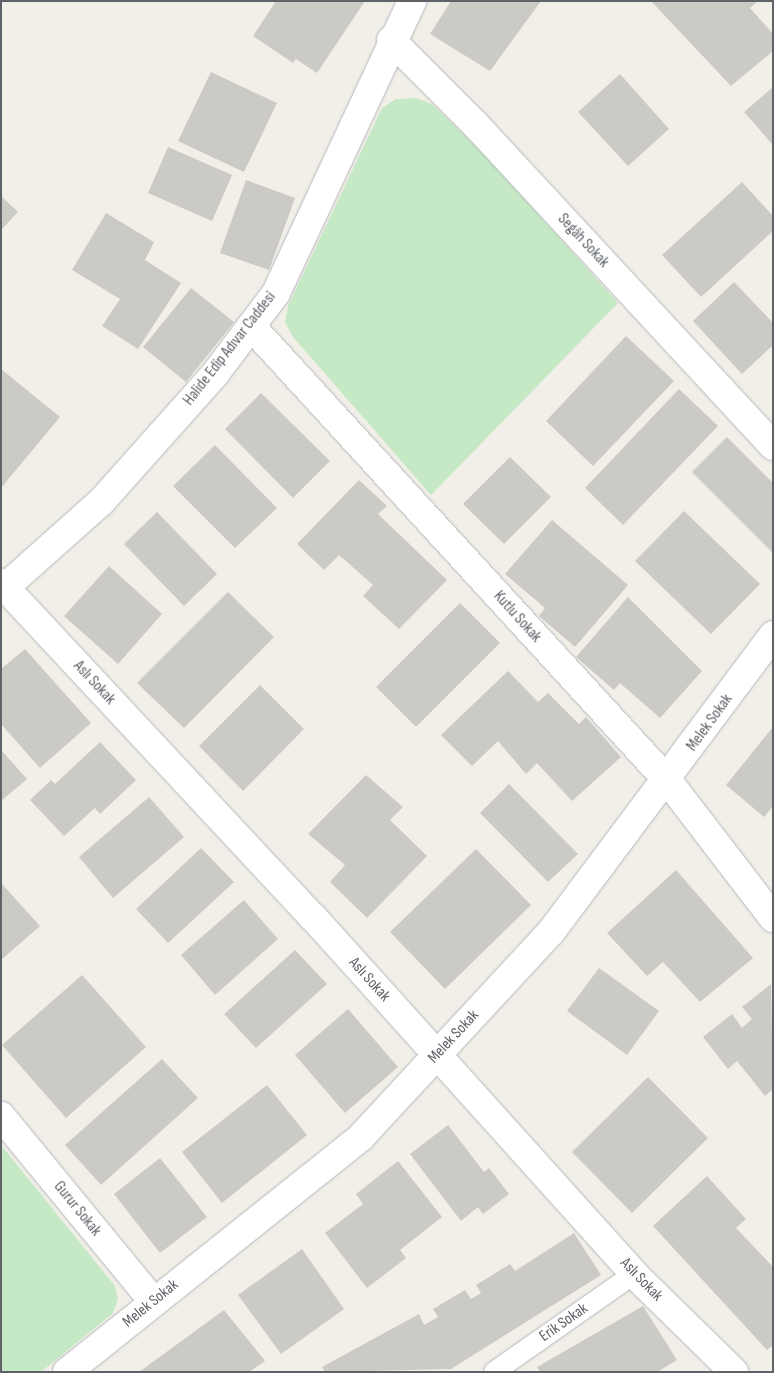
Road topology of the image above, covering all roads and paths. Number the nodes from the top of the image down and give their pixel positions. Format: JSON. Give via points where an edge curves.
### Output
{"nodes":[{"id":1,"x":412,"y":1,"type":"edge"},
{"id":2,"x":391,"y":40,"type":"junction"},
{"id":3,"x":251,"y":326,"type":"junction"},
{"id":4,"x":773,"y":446,"type":"edge"},
{"id":5,"x":3,"y":587,"type":"edge"},
{"id":6,"x":773,"y":635,"type":"edge"},
{"id":7,"x":668,"y":781,"type":"junction"},
{"id":8,"x":773,"y":918,"type":"edge"},
{"id":9,"x":437,"y":1056,"type":"junction"},
{"id":10,"x":1,"y":1116,"type":"edge"},
{"id":11,"x":634,"y":1274,"type":"junction"},
{"id":12,"x":154,"y":1302,"type":"junction"},
{"id":13,"x":67,"y":1372,"type":"edge"},
{"id":14,"x":494,"y":1372,"type":"edge"},
{"id":15,"x":734,"y":1372,"type":"edge"}],
"edges":[{"from":1,"to":2,"type":"street","name":"Halide Edip Adıvar Caddesi"},
{"from":2,"to":3,"type":"street","name":"Halide Edip Adıvar Caddesi","via":[[276,294]]},
{"from":2,"to":4,"type":"street","name":"Segâh Sokak","via":[[475,124]]},
{"from":3,"to":5,"type":"street","name":"Halide Edip Adıvar Caddesi","via":[[101,502]]},
{"from":3,"to":7,"type":"street","name":"Kutlu Sokak"},
{"from":5,"to":9,"type":"street","name":"Aslı Sokak"},
{"from":6,"to":7,"type":"street","name":"Melek Sokak"},
{"from":7,"to":8,"type":"street","name":"Kutlu Sokak"},
{"from":7,"to":9,"type":"street","name":"Melek Sokak","via":[[551,932]]},
{"from":9,"to":11,"type":"street","name":"Aslı Sokak"},
{"from":9,"to":12,"type":"street","name":"Melek Sokak","via":[[361,1136]]},
{"from":10,"to":12,"type":"street","name":"Gurur Sokak"},
{"from":11,"to":14,"type":"lane","name":"Erik Sokak"},
{"from":11,"to":15,"type":"street","name":"Aslı Sokak"},
{"from":12,"to":13,"type":"street","name":"Melek Sokak"}]}
